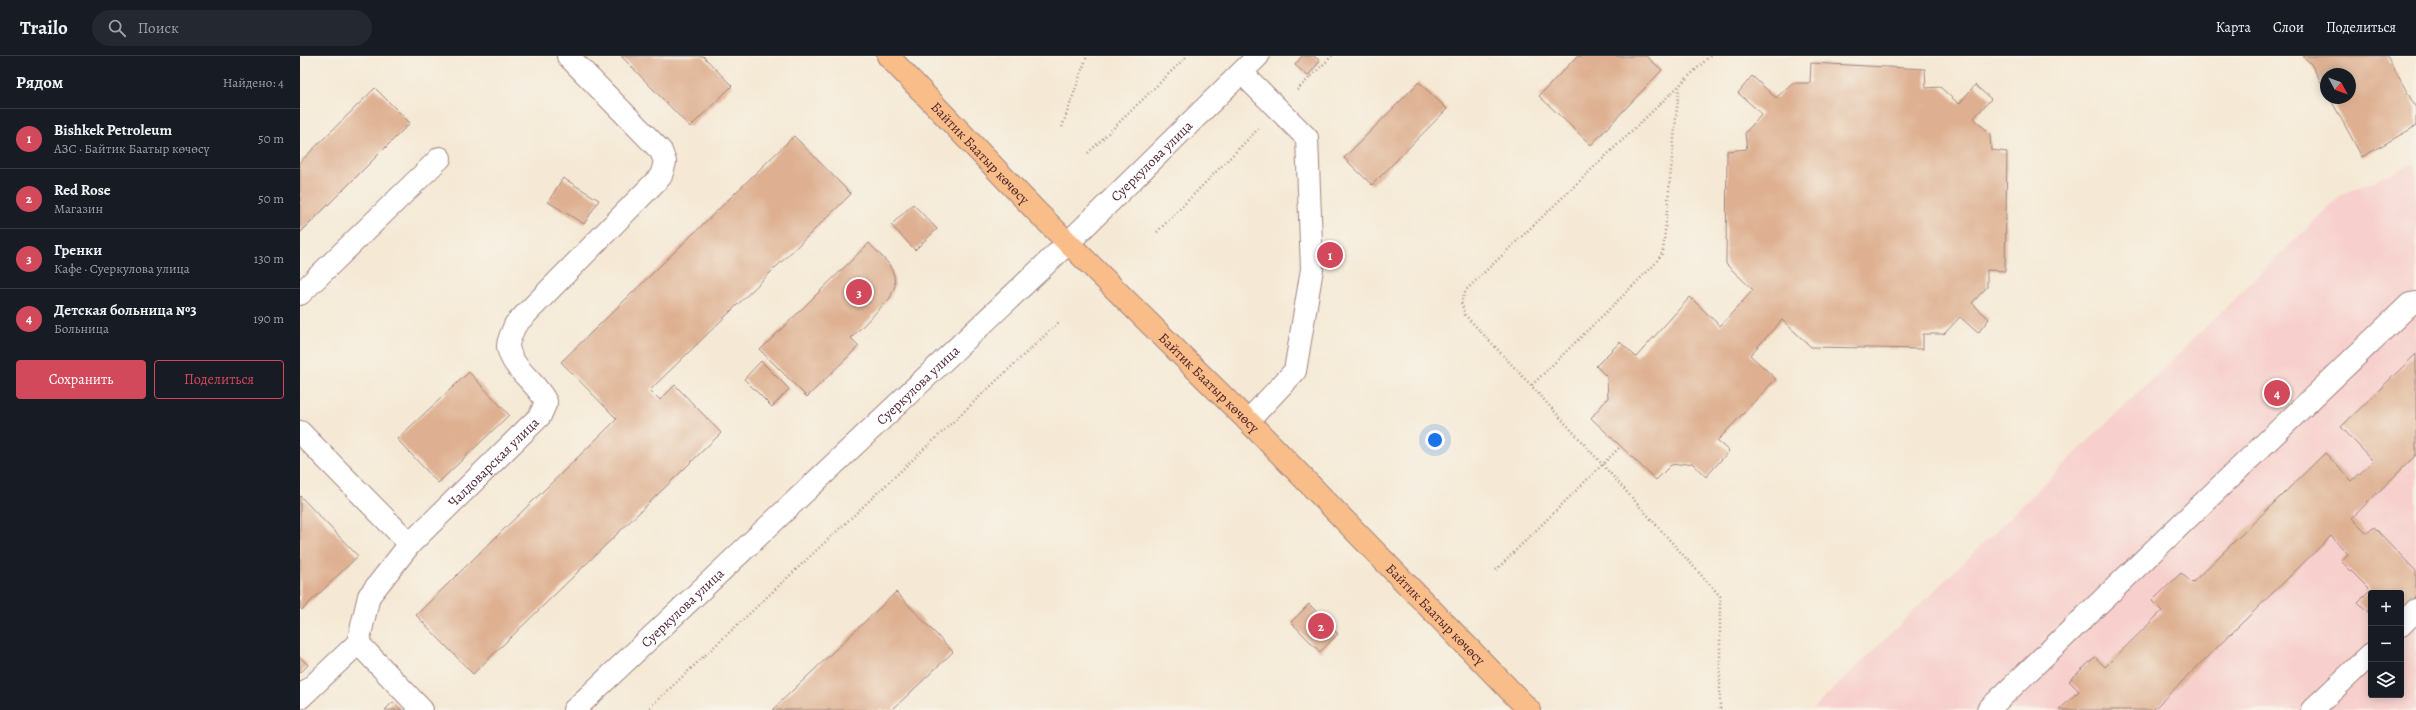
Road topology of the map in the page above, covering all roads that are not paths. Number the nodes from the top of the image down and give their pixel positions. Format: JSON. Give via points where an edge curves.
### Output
{"nodes":[{"id":1,"x":568,"y":56,"type":"edge"},
{"id":2,"x":888,"y":56,"type":"edge"},
{"id":3,"x":1258,"y":56,"type":"edge"},
{"id":4,"x":1242,"y":73,"type":"junction"},
{"id":5,"x":440,"y":158,"type":"dead end"},
{"id":6,"x":1068,"y":244,"type":"junction"},
{"id":7,"x":300,"y":294,"type":"edge"},
{"id":8,"x":2416,"y":303,"type":"edge"},
{"id":9,"x":1248,"y":421,"type":"junction"},
{"id":10,"x":300,"y":432,"type":"edge"},
{"id":11,"x":410,"y":544,"type":"junction"},
{"id":12,"x":2416,"y":610,"type":"edge"},
{"id":13,"x":2404,"y":622,"type":"edge"},
{"id":14,"x":358,"y":643,"type":"junction"},
{"id":15,"x":2368,"y":657,"type":"edge"},
{"id":16,"x":300,"y":698,"type":"edge"},
{"id":17,"x":422,"y":710,"type":"edge"},
{"id":18,"x":574,"y":710,"type":"edge"},
{"id":19,"x":1529,"y":710,"type":"edge"},
{"id":20,"x":1988,"y":710,"type":"edge"},
{"id":21,"x":2312,"y":710,"type":"edge"}],
"edges":[{"from":1,"to":11,"type":"street","name":"Чалдоварская улица","via":[[660,151],[665,162],[661,176],[515,325],[508,345],[515,365],[540,389],[546,402],[540,416]]},
{"from":2,"to":6,"type":"main road","name":"Байтик Баатыр көчөсү"},
{"from":3,"to":4,"type":"street","name":"Суеркулова улица"},
{"from":4,"to":6,"type":"street","name":"Суеркулова улица"},
{"from":4,"to":9,"type":"street","via":[[1307,138],[1312,269],[1295,371]]},
{"from":5,"to":7,"type":"street"},
{"from":6,"to":9,"type":"main road","name":"Байтик Баатыр көчөсү"},
{"from":6,"to":18,"type":"street","name":"Суеркулова улица"},
{"from":8,"to":20,"type":"street","via":[[2410,304]]},
{"from":9,"to":19,"type":"main road","name":"Байтик Баатыр көчөсү"},
{"from":10,"to":11,"type":"street"},
{"from":11,"to":14,"type":"street","name":"Чалдоварская улица","via":[[369,596]]},
{"from":12,"to":13,"type":"street"},
{"from":14,"to":16,"type":"street"},
{"from":14,"to":17,"type":"street"},
{"from":15,"to":21,"type":"street"}]}
